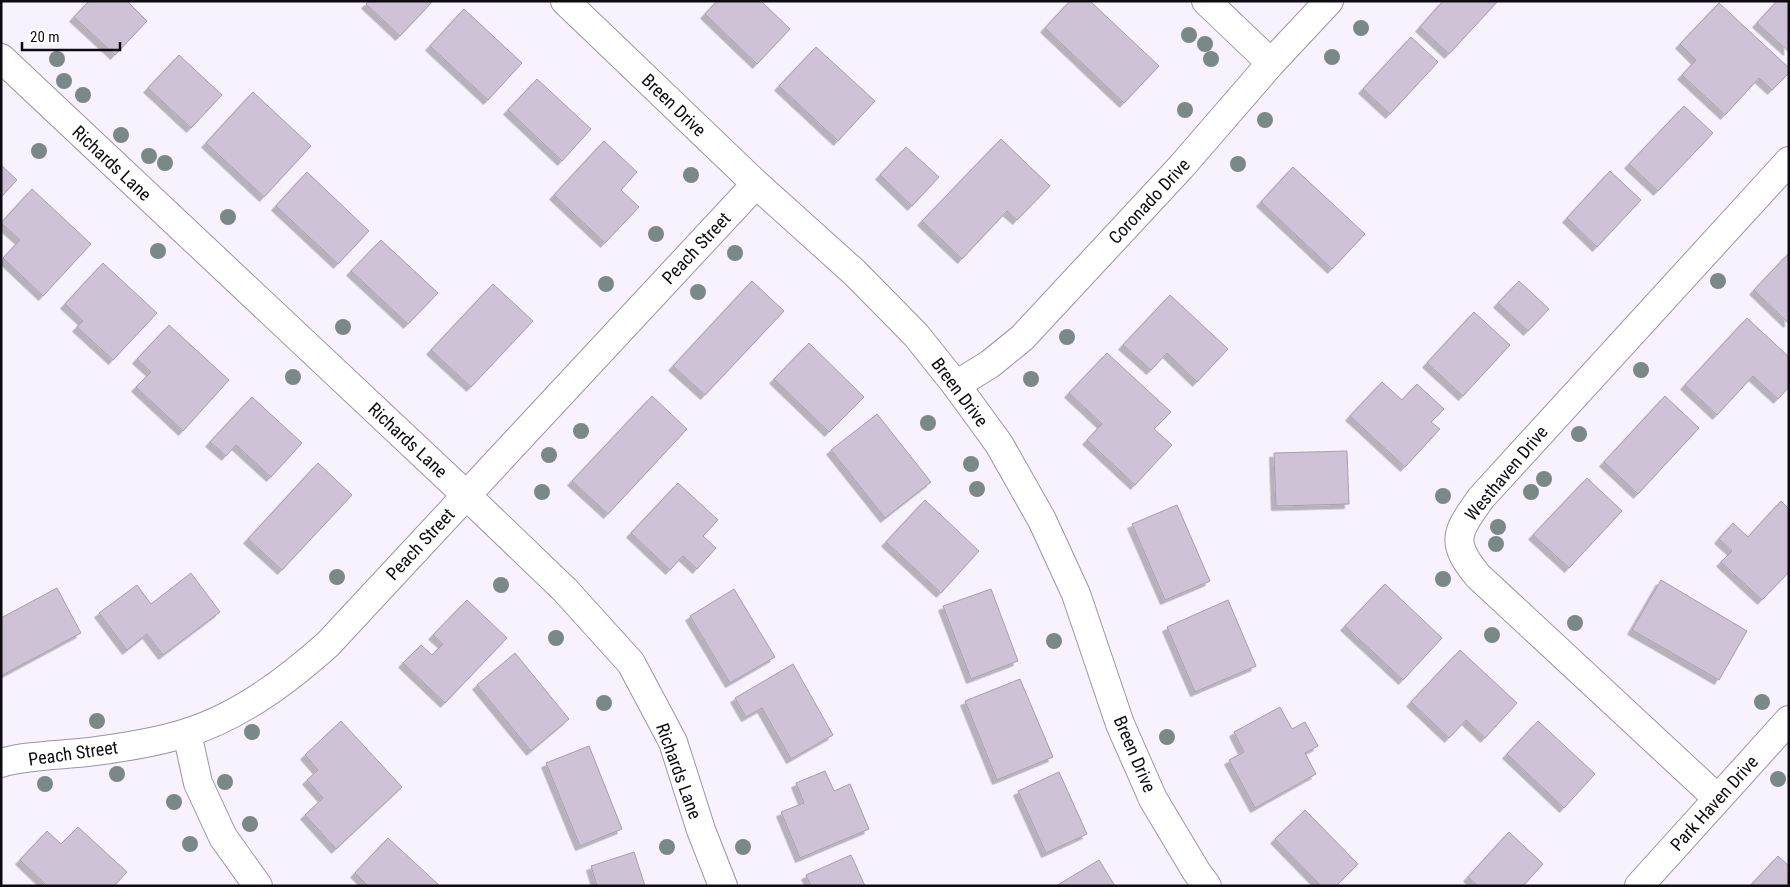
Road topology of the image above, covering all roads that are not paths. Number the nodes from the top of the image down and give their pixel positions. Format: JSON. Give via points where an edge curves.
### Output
{"nodes":[{"id":1,"x":566,"y":1,"type":"edge"},
{"id":2,"x":1206,"y":1,"type":"edge"},
{"id":3,"x":1329,"y":1,"type":"edge"},
{"id":4,"x":1,"y":58,"type":"edge"},
{"id":5,"x":1271,"y":63,"type":"junction"},
{"id":6,"x":1789,"y":161,"type":"edge"},
{"id":7,"x":756,"y":184,"type":"junction"},
{"id":8,"x":956,"y":386,"type":"junction"},
{"id":9,"x":466,"y":494,"type":"junction"},
{"id":10,"x":1789,"y":720,"type":"edge"},
{"id":11,"x":187,"y":733,"type":"junction"},
{"id":12,"x":1,"y":763,"type":"edge"},
{"id":13,"x":1717,"y":798,"type":"junction"},
{"id":14,"x":258,"y":886,"type":"edge"},
{"id":15,"x":723,"y":886,"type":"edge"},
{"id":16,"x":1207,"y":886,"type":"edge"},
{"id":17,"x":1639,"y":886,"type":"edge"}],
"edges":[{"from":1,"to":7,"type":"street","name":"Breen Drive"},
{"from":2,"to":5,"type":"street"},
{"from":3,"to":5,"type":"street","name":"Coronado Drive"},
{"from":4,"to":9,"type":"street","name":"Richards Lane"},
{"from":5,"to":8,"type":"street","name":"Coronado Drive","via":[[1181,167],[1022,338]]},
{"from":6,"to":13,"type":"street","name":"Westhaven Drive","via":[[1481,498],[1463,523],[1459,544],[1463,557],[1478,576]]},
{"from":7,"to":8,"type":"street","name":"Breen Drive","via":[[902,322]]},
{"from":7,"to":9,"type":"street","name":"Peach Street"},
{"from":8,"to":16,"type":"street","name":"Breen Drive","via":[[999,444],[1042,520],[1076,594],[1120,724],[1153,798]]},
{"from":9,"to":11,"type":"street","name":"Peach Street","via":[[302,668],[263,696]]},
{"from":9,"to":15,"type":"street","name":"Richards Lane","via":[[565,590],[631,663],[673,742]]},
{"from":10,"to":13,"type":"street","name":"Park Haven Drive"},
{"from":11,"to":12,"type":"street","name":"Peach Street","via":[[98,751]]},
{"from":11,"to":14,"type":"street","via":[[198,783],[214,819]]},
{"from":13,"to":17,"type":"street","name":"Park Haven Drive"}]}
